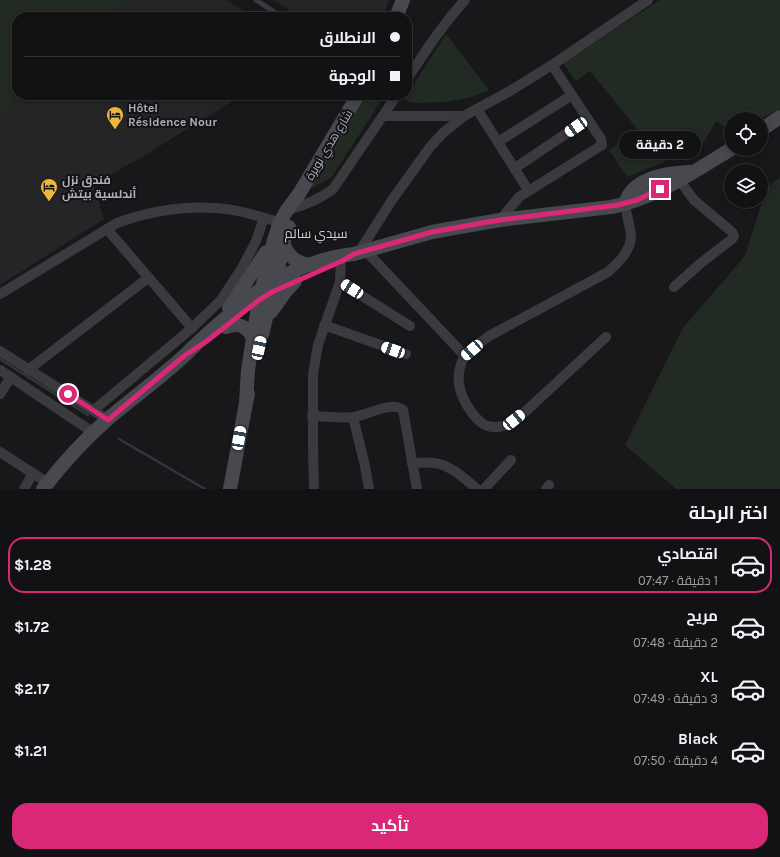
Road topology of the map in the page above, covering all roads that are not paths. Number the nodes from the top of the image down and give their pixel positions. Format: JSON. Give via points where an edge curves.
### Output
{"nodes":[{"id":1,"x":256,"y":0,"type":"edge"},
{"id":2,"x":403,"y":0,"type":"edge"},
{"id":3,"x":465,"y":0,"type":"edge"},
{"id":4,"x":648,"y":0,"type":"edge"},
{"id":5,"x":635,"y":3,"type":"edge"},
{"id":6,"x":274,"y":12,"type":"edge"},
{"id":7,"x":398,"y":12,"type":"edge"},
{"id":8,"x":552,"y":66,"type":"junction"},
{"id":9,"x":412,"y":71,"type":"edge"},
{"id":10,"x":572,"y":95,"type":"junction"},
{"id":11,"x":355,"y":100,"type":"edge"},
{"id":12,"x":394,"y":100,"type":"edge"},
{"id":13,"x":477,"y":109,"type":"junction"},
{"id":14,"x":383,"y":116,"type":"junction"},
{"id":15,"x":464,"y":116,"type":"junction"},
{"id":16,"x":780,"y":117,"type":"edge"},
{"id":17,"x":588,"y":119,"type":"junction"},
{"id":18,"x":768,"y":125,"type":"edge"},
{"id":19,"x":498,"y":142,"type":"junction"},
{"id":20,"x":724,"y":153,"type":"edge"},
{"id":21,"x":515,"y":168,"type":"junction"},
{"id":22,"x":693,"y":172,"type":"junction"},
{"id":23,"x":679,"y":180,"type":"junction"},
{"id":24,"x":528,"y":190,"type":"junction"},
{"id":25,"x":625,"y":204,"type":"junction"},
{"id":26,"x":288,"y":216,"type":"junction"},
{"id":27,"x":264,"y":218,"type":"junction"},
{"id":28,"x":500,"y":220,"type":"junction"},
{"id":29,"x":107,"y":229,"type":"junction"},
{"id":30,"x":278,"y":242,"type":"junction"},
{"id":31,"x":352,"y":254,"type":"junction"},
{"id":32,"x":308,"y":266,"type":"junction"},
{"id":33,"x":148,"y":278,"type":"junction"},
{"id":34,"x":295,"y":281,"type":"junction"},
{"id":35,"x":340,"y":282,"type":"junction"},
{"id":36,"x":674,"y":287,"type":"dead end"},
{"id":37,"x":267,"y":290,"type":"junction"},
{"id":38,"x":0,"y":294,"type":"edge"},
{"id":39,"x":264,"y":325,"type":"junction"},
{"id":40,"x":324,"y":325,"type":"junction"},
{"id":41,"x":410,"y":326,"type":"dead end"},
{"id":42,"x":192,"y":328,"type":"junction"},
{"id":43,"x":220,"y":328,"type":"junction"},
{"id":44,"x":606,"y":337,"type":"dead end"},
{"id":45,"x":253,"y":338,"type":"junction"},
{"id":46,"x":0,"y":351,"type":"edge"},
{"id":47,"x":406,"y":354,"type":"dead end"},
{"id":48,"x":465,"y":356,"type":"junction"},
{"id":49,"x":0,"y":370,"type":"edge"},
{"id":50,"x":28,"y":370,"type":"junction"},
{"id":51,"x":11,"y":377,"type":"junction"},
{"id":52,"x":0,"y":394,"type":"edge"},
{"id":53,"x":246,"y":402,"type":"junction"},
{"id":54,"x":94,"y":410,"type":"junction"},
{"id":55,"x":312,"y":416,"type":"junction"},
{"id":56,"x":353,"y":418,"type":"junction"},
{"id":57,"x":108,"y":420,"type":"junction"},
{"id":58,"x":94,"y":433,"type":"junction"},
{"id":59,"x":0,"y":452,"type":"edge"},
{"id":60,"x":511,"y":460,"type":"dead end"},
{"id":61,"x":412,"y":463,"type":"junction"},
{"id":62,"x":33,"y":473,"type":"junction"},
{"id":63,"x":45,"y":486,"type":"edge"},
{"id":64,"x":24,"y":489,"type":"edge"},
{"id":65,"x":230,"y":489,"type":"edge"},
{"id":66,"x":314,"y":489,"type":"edge"},
{"id":67,"x":369,"y":489,"type":"edge"},
{"id":68,"x":417,"y":489,"type":"edge"},
{"id":69,"x":477,"y":489,"type":"edge"},
{"id":70,"x":484,"y":489,"type":"edge"}],
"edges":[{"from":1,"to":6,"type":"lane"},
{"from":2,"to":7,"type":"street"},
{"from":3,"to":9,"type":"street","via":[[433,39]]},
{"from":4,"to":5,"type":"street"},
{"from":5,"to":8,"type":"street"},
{"from":8,"to":10,"type":"street"},
{"from":8,"to":13,"type":"street"},
{"from":10,"to":17,"type":"street"},
{"from":10,"to":19,"type":"street"},
{"from":11,"to":26,"type":"street","name":"شارع هدي نويرة"},
{"from":12,"to":14,"type":"street"},
{"from":13,"to":15,"type":"street"},
{"from":13,"to":19,"type":"street"},
{"from":14,"to":15,"type":"street"},
{"from":14,"to":26,"type":"street","via":[[333,189]]},
{"from":15,"to":31,"type":"street","via":[[430,147]]},
{"from":16,"to":18,"type":"street"},
{"from":17,"to":21,"type":"street"},
{"from":17,"to":24,"type":"street","via":[[602,145]]},
{"from":19,"to":21,"type":"street"},
{"from":20,"to":22,"type":"street"},
{"from":21,"to":24,"type":"street"},
{"from":22,"to":23,"type":"street"},
{"from":22,"to":25,"type":"street","via":[[665,174],[650,179],[632,190]]},
{"from":23,"to":25,"type":"street"},
{"from":23,"to":36,"type":"street","via":[[694,200],[734,236]]},
{"from":24,"to":28,"type":"street"},
{"from":25,"to":28,"type":"street"},
{"from":25,"to":48,"type":"street","via":[[631,238],[626,254],[619,263],[608,272],[491,335]]},
{"from":26,"to":27,"type":"street"},
{"from":26,"to":30,"type":"street","name":"شارع هدي نويرة"},
{"from":27,"to":29,"type":"street","via":[[214,208],[172,210],[134,216]]},
{"from":27,"to":42,"type":"street","via":[[256,241],[233,283],[221,300]]},
{"from":28,"to":31,"type":"street","via":[[432,232]]},
{"from":29,"to":33,"type":"street"},
{"from":29,"to":38,"type":"street"},
{"from":30,"to":32,"type":"street","via":[[292,258]]},
{"from":30,"to":37,"type":"street"},
{"from":30,"to":43,"type":"street","via":[[246,285]]},
{"from":31,"to":32,"type":"street"},
{"from":31,"to":34,"type":"street"},
{"from":31,"to":35,"type":"street"},
{"from":31,"to":48,"type":"street"},
{"from":32,"to":37,"type":"street"},
{"from":33,"to":42,"type":"street"},
{"from":33,"to":50,"type":"street"},
{"from":34,"to":37,"type":"street"},
{"from":34,"to":39,"type":"street","via":[[278,301]]},
{"from":35,"to":40,"type":"street"},
{"from":35,"to":41,"type":"street"},
{"from":37,"to":39,"type":"street"},
{"from":37,"to":43,"type":"street"},
{"from":37,"to":45,"type":"street"},
{"from":39,"to":53,"type":"street"},
{"from":40,"to":47,"type":"street"},
{"from":40,"to":55,"type":"street","via":[[313,374]]},
{"from":42,"to":54,"type":"street"},
{"from":43,"to":45,"type":"street","via":[[239,325],[245,327]]},
{"from":43,"to":57,"type":"street"},
{"from":44,"to":48,"type":"street","via":[[526,411],[505,426],[494,428],[479,421],[463,395],[459,385],[459,373]]},
{"from":45,"to":53,"type":"street"},
{"from":46,"to":50,"type":"street"},
{"from":49,"to":51,"type":"street"},
{"from":50,"to":54,"type":"street"},
{"from":51,"to":52,"type":"street"},
{"from":51,"to":58,"type":"street"},
{"from":53,"to":65,"type":"street"},
{"from":54,"to":57,"type":"street"},
{"from":55,"to":56,"type":"street"},
{"from":55,"to":66,"type":"street"},
{"from":56,"to":61,"type":"street","via":[[391,406],[400,407],[403,410]]},
{"from":56,"to":67,"type":"street"},
{"from":57,"to":58,"type":"street"},
{"from":58,"to":63,"type":"street"},
{"from":59,"to":62,"type":"street"},
{"from":60,"to":70,"type":"street"},
{"from":61,"to":68,"type":"street"},
{"from":61,"to":69,"type":"street","via":[[442,465]]},
{"from":62,"to":63,"type":"street"},
{"from":62,"to":64,"type":"street"}]}
